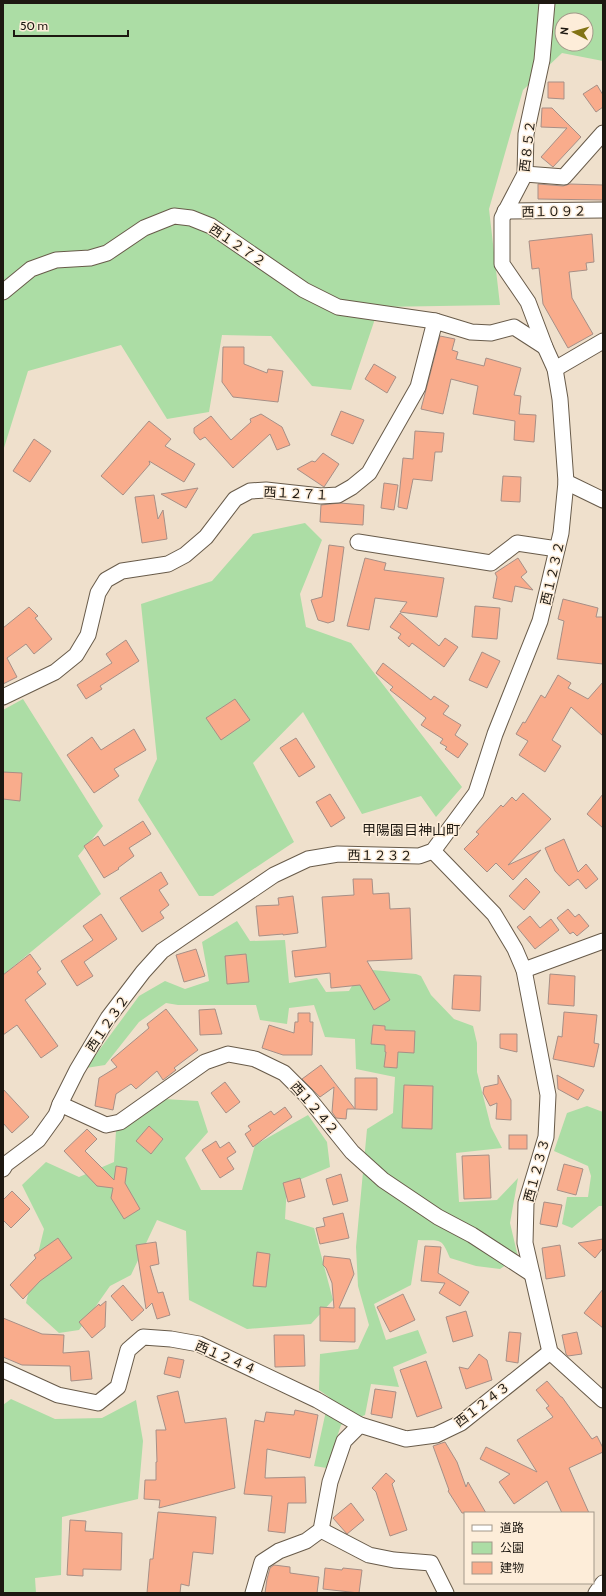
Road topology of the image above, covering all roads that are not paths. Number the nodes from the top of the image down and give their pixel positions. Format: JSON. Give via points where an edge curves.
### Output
{"nodes":[{"id":1,"x":547,"y":3,"type":"edge"},
{"id":2,"x":603,"y":133,"type":"edge"},
{"id":3,"x":525,"y":174,"type":"junction"},
{"id":4,"x":603,"y":210,"type":"edge"},
{"id":5,"x":505,"y":211,"type":"junction"},
{"id":6,"x":3,"y":292,"type":"edge"},
{"id":7,"x":435,"y":321,"type":"junction"},
{"id":8,"x":603,"y":341,"type":"edge"},
{"id":9,"x":545,"y":347,"type":"junction"},
{"id":10,"x":555,"y":369,"type":"junction"},
{"id":11,"x":566,"y":482,"type":"junction"},
{"id":12,"x":603,"y":500,"type":"edge"},
{"id":13,"x":358,"y":542,"type":"dead end"},
{"id":14,"x":557,"y":549,"type":"junction"},
{"id":15,"x":3,"y":697,"type":"edge"},
{"id":16,"x":433,"y":851,"type":"junction"},
{"id":17,"x":603,"y":941,"type":"edge"},
{"id":18,"x":524,"y":970,"type":"junction"},
{"id":19,"x":60,"y":1104,"type":"junction"},
{"id":20,"x":3,"y":1169,"type":"edge"},
{"id":21,"x":532,"y":1274,"type":"junction"},
{"id":22,"x":550,"y":1352,"type":"junction"},
{"id":23,"x":3,"y":1370,"type":"edge"},
{"id":24,"x":603,"y":1400,"type":"edge"},
{"id":25,"x":360,"y":1425,"type":"junction"},
{"id":26,"x":321,"y":1530,"type":"junction"},
{"id":27,"x":603,"y":1583,"type":"edge"},
{"id":28,"x":253,"y":1593,"type":"edge"},
{"id":29,"x":446,"y":1593,"type":"edge"},
{"id":30,"x":596,"y":1593,"type":"edge"}],
"edges":[{"from":1,"to":3,"type":"street","name":"西８５２","via":[[542,60],[526,134]]},
{"from":2,"to":3,"type":"street","via":[[564,177]]},
{"from":3,"to":5,"type":"street","name":"西８５２"},
{"from":4,"to":5,"type":"street","name":"西１０９２"},
{"from":5,"to":9,"type":"street","name":"西８５２","via":[[502,218],[502,264],[528,302]]},
{"from":6,"to":7,"type":"street","name":"西１２７２","via":[[31,269],[56,260],[90,258],[107,253],[144,228],[174,216],[191,218],[211,226],[304,290],[338,307]]},
{"from":7,"to":9,"type":"street","via":[[471,332],[484,333],[514,327]]},
{"from":7,"to":15,"type":"street","name":"西１２７１","via":[[418,387],[369,473],[338,495],[321,496],[266,490],[250,492],[235,499],[206,537],[185,554],[168,564],[122,571],[106,580],[98,593],[88,635],[76,655],[55,672]]},
{"from":8,"to":10,"type":"street"},
{"from":9,"to":10,"type":"street","name":"西８５２"},
{"from":10,"to":11,"type":"street","name":"西１２３２","via":[[560,399]]},
{"from":11,"to":12,"type":"street"},
{"from":11,"to":14,"type":"street","name":"西１２３２"},
{"from":13,"to":14,"type":"street","via":[[491,563],[517,543]]},
{"from":14,"to":16,"type":"street","name":"西１２３２","via":[[540,621],[495,734],[476,792]]},
{"from":16,"to":18,"type":"street","name":"西１２３３","via":[[494,914]]},
{"from":16,"to":19,"type":"street","name":"西１２３２","via":[[419,856],[338,854],[308,859],[267,880],[162,951],[108,1018]]},
{"from":17,"to":18,"type":"street"},
{"from":18,"to":21,"type":"street","name":"西１２３３","via":[[548,1095],[546,1137],[526,1203],[525,1243]]},
{"from":19,"to":20,"type":"street","name":"西１２３２","via":[[56,1115],[38,1140]]},
{"from":19,"to":21,"type":"street","name":"西１２４２","via":[[106,1125],[120,1122],[205,1062],[228,1054],[255,1059],[284,1073],[306,1095],[352,1152],[383,1180]]},
{"from":21,"to":22,"type":"street","name":"西１２３３"},
{"from":22,"to":24,"type":"street"},
{"from":22,"to":25,"type":"street","name":"西１２４３","via":[[461,1424],[436,1435],[406,1439]]},
{"from":23,"to":25,"type":"street","name":"西１２４４","via":[[58,1395],[98,1402],[118,1387],[128,1350],[143,1337],[171,1339],[199,1344],[240,1362],[317,1400]]},
{"from":25,"to":26,"type":"street","via":[[344,1441],[330,1482]]},
{"from":26,"to":28,"type":"street","via":[[306,1541],[279,1551],[262,1562]]},
{"from":26,"to":29,"type":"street","via":[[369,1555],[431,1563]]},
{"from":27,"to":30,"type":"street"}]}
